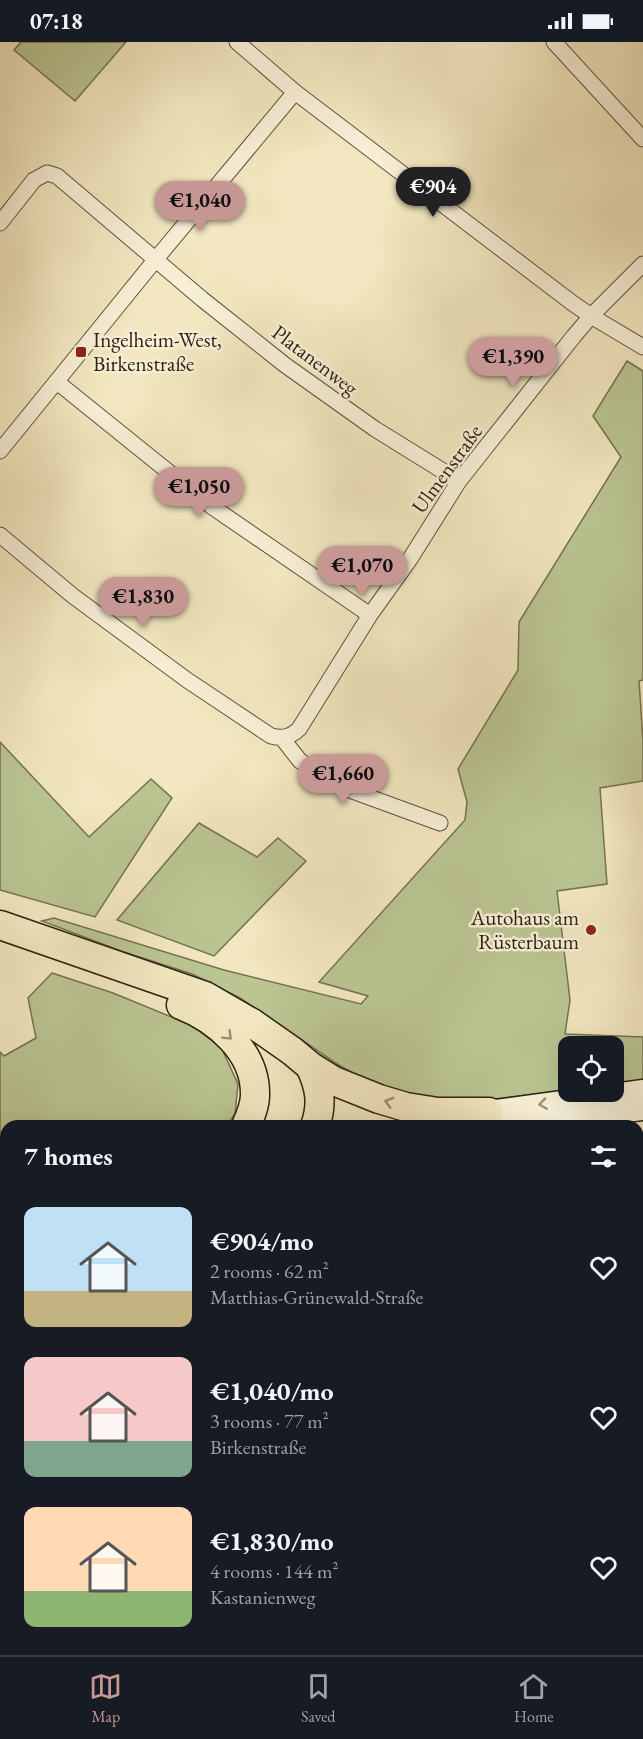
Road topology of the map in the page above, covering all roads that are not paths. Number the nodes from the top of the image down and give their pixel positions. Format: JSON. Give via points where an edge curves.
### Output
{"nodes":[{"id":1,"x":237,"y":42,"type":"edge"},
{"id":2,"x":554,"y":42,"type":"edge"},
{"id":3,"x":295,"y":92,"type":"junction"},
{"id":4,"x":643,"y":139,"type":"edge"},
{"id":5,"x":0,"y":223,"type":"edge"},
{"id":6,"x":156,"y":259,"type":"junction"},
{"id":7,"x":643,"y":264,"type":"edge"},
{"id":8,"x":591,"y":316,"type":"junction"},
{"id":9,"x":643,"y":347,"type":"edge"},
{"id":10,"x":57,"y":382,"type":"junction"},
{"id":11,"x":0,"y":451,"type":"edge"},
{"id":12,"x":459,"y":481,"type":"junction"},
{"id":13,"x":0,"y":535,"type":"edge"},
{"id":14,"x":370,"y":615,"type":"junction"},
{"id":15,"x":282,"y":738,"type":"junction"},
{"id":16,"x":440,"y":823,"type":"dead end"},
{"id":17,"x":0,"y":925,"type":"edge"},
{"id":18,"x":0,"y":946,"type":"edge"},
{"id":19,"x":310,"y":1066,"type":"junction"},
{"id":20,"x":643,"y":1091,"type":"edge"},
{"id":21,"x":643,"y":1109,"type":"edge"},
{"id":22,"x":497,"y":1119,"type":"edge"},
{"id":23,"x":248,"y":1120,"type":"edge"},
{"id":24,"x":316,"y":1120,"type":"edge"}],
"edges":[{"from":1,"to":3,"type":"street"},
{"from":2,"to":4,"type":"street"},
{"from":3,"to":6,"type":"street"},
{"from":3,"to":8,"type":"street"},
{"from":5,"to":6,"type":"street","name":"Platanenweg","via":[[34,180],[50,173]]},
{"from":6,"to":10,"type":"street"},
{"from":6,"to":12,"type":"street","name":"Platanenweg","via":[[285,365],[375,429]]},
{"from":7,"to":8,"type":"street","name":"Ulmenstraße"},
{"from":8,"to":9,"type":"street"},
{"from":8,"to":12,"type":"street","name":"Ulmenstraße"},
{"from":10,"to":11,"type":"street"},
{"from":10,"to":14,"type":"street","via":[[211,506]]},
{"from":12,"to":14,"type":"street","name":"Ulmenstraße"},
{"from":13,"to":15,"type":"street","via":[[73,596],[187,680],[271,736]]},
{"from":14,"to":15,"type":"street","name":"Ulmenstraße","via":[[299,729]]},
{"from":15,"to":16,"type":"street","via":[[300,761],[347,789]]},
{"from":17,"to":19,"type":"highway","via":[[205,996],[252,1023]]},
{"from":18,"to":23,"type":"highway","one_way":true,"via":[[28,950],[157,995],[211,1020],[240,1048],[254,1080],[255,1096]]},
{"from":22,"to":19,"type":"highway","one_way":true,"via":[[406,1107],[334,1081]]},
{"from":19,"to":24,"type":"highway","via":[[320,1091]]},
{"from":20,"to":22,"type":"main road","one_way":true},
{"from":21,"to":22,"type":"main road"}]}
